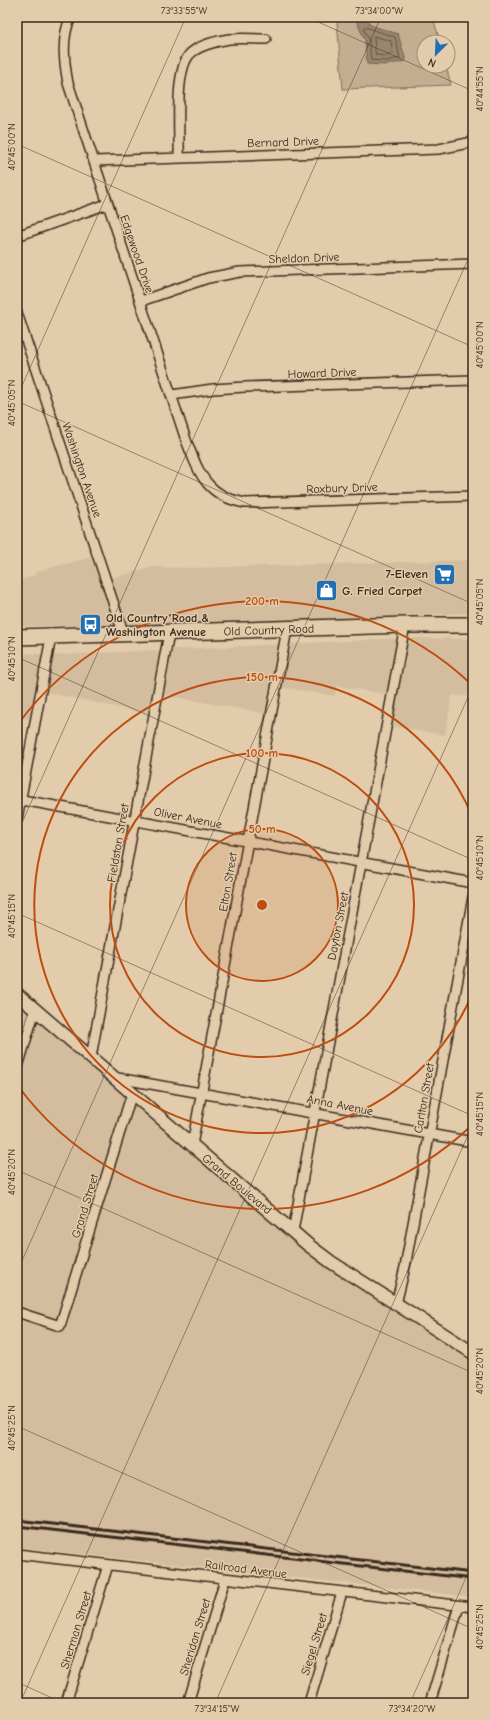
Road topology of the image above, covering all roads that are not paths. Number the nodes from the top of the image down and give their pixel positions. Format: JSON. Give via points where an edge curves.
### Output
{"nodes":[{"id":1,"x":70,"y":17,"type":"edge"},
{"id":2,"x":266,"y":39,"type":"dead end"},
{"id":3,"x":473,"y":142,"type":"edge"},
{"id":4,"x":179,"y":158,"type":"junction"},
{"id":5,"x":94,"y":161,"type":"junction"},
{"id":6,"x":107,"y":204,"type":"junction"},
{"id":7,"x":17,"y":236,"type":"edge"},
{"id":8,"x":473,"y":264,"type":"edge"},
{"id":9,"x":141,"y":301,"type":"junction"},
{"id":10,"x":17,"y":313,"type":"edge"},
{"id":11,"x":473,"y":380,"type":"edge"},
{"id":12,"x":172,"y":395,"type":"junction"},
{"id":13,"x":214,"y":491,"type":"joint"},
{"id":14,"x":473,"y":496,"type":"edge"},
{"id":15,"x":405,"y":625,"type":"junction"},
{"id":16,"x":473,"y":625,"type":"edge"},
{"id":17,"x":287,"y":629,"type":"junction"},
{"id":18,"x":169,"y":633,"type":"junction"},
{"id":19,"x":124,"y":634,"type":"junction"},
{"id":20,"x":17,"y":637,"type":"edge"},
{"id":21,"x":51,"y":637,"type":"junction"},
{"id":22,"x":19,"y":799,"type":"edge"},
{"id":23,"x":17,"y":819,"type":"edge"},
{"id":24,"x":134,"y":821,"type":"junction"},
{"id":25,"x":248,"y":842,"type":"junction"},
{"id":26,"x":362,"y":863,"type":"junction"},
{"id":27,"x":473,"y":884,"type":"edge"},
{"id":28,"x":473,"y":897,"type":"edge"},
{"id":29,"x":17,"y":994,"type":"edge"},
{"id":30,"x":35,"y":1010,"type":"junction"},
{"id":31,"x":91,"y":1057,"type":"junction"},
{"id":32,"x":17,"y":1070,"type":"edge"},
{"id":33,"x":112,"y":1077,"type":"junction"},
{"id":34,"x":202,"y":1092,"type":"junction"},
{"id":35,"x":132,"y":1093,"type":"junction"},
{"id":36,"x":315,"y":1113,"type":"junction"},
{"id":37,"x":429,"y":1134,"type":"junction"},
{"id":38,"x":473,"y":1142,"type":"edge"},
{"id":39,"x":192,"y":1145,"type":"junction"},
{"id":40,"x":293,"y":1231,"type":"junction"},
{"id":41,"x":396,"y":1304,"type":"junction"},
{"id":42,"x":17,"y":1312,"type":"edge"},
{"id":43,"x":473,"y":1353,"type":"edge"},
{"id":44,"x":17,"y":1554,"type":"edge"},
{"id":45,"x":108,"y":1565,"type":"junction"},
{"id":46,"x":225,"y":1579,"type":"junction"},
{"id":47,"x":342,"y":1592,"type":"junction"},
{"id":48,"x":459,"y":1606,"type":"junction"},
{"id":49,"x":473,"y":1607,"type":"edge"},
{"id":50,"x":66,"y":1703,"type":"edge"},
{"id":51,"x":188,"y":1703,"type":"edge"},
{"id":52,"x":309,"y":1703,"type":"edge"},
{"id":53,"x":430,"y":1703,"type":"edge"}],
"edges":[{"from":1,"to":5,"type":"street","name":"Edgewood Drive","via":[[64,42],[64,65]]},
{"from":2,"to":4,"type":"street","via":[[228,39],[195,50],[190,55],[183,66],[180,83]]},
{"from":3,"to":4,"type":"street","name":"Bernard Drive","via":[[439,149]]},
{"from":4,"to":5,"type":"street","name":"Bernard Drive"},
{"from":5,"to":6,"type":"street","name":"Edgewood Drive"},
{"from":6,"to":7,"type":"street"},
{"from":6,"to":9,"type":"street","name":"Edgewood Drive"},
{"from":8,"to":9,"type":"street","name":"Sheldon Drive","via":[[240,272],[208,278]]},
{"from":9,"to":12,"type":"street","name":"Edgewood Drive"},
{"from":10,"to":19,"type":"street","name":"Washington Avenue"},
{"from":11,"to":12,"type":"street","name":"Howard Drive","via":[[244,387]]},
{"from":12,"to":13,"type":"street","name":"Edgewood Drive","via":[[200,474]]},
{"from":13,"to":14,"type":"street","name":"Roxbury Drive","via":[[236,502],[245,503]]},
{"from":15,"to":16,"type":"main road","name":"Old Country Road"},
{"from":15,"to":17,"type":"main road","name":"Old Country Road"},
{"from":15,"to":26,"type":"street","name":"Dayton Street"},
{"from":17,"to":18,"type":"main road","name":"Old Country Road"},
{"from":17,"to":25,"type":"street","name":"Elton Street"},
{"from":18,"to":19,"type":"main road","name":"Old Country Road"},
{"from":18,"to":24,"type":"street","name":"Fieldston Street"},
{"from":19,"to":21,"type":"main road","name":"Old Country Road"},
{"from":20,"to":21,"type":"main road","name":"Old Country Road"},
{"from":21,"to":22,"type":"street"},
{"from":22,"to":23,"type":"street"},
{"from":22,"to":24,"type":"street","name":"Oliver Avenue"},
{"from":24,"to":25,"type":"street","name":"Oliver Avenue"},
{"from":24,"to":31,"type":"street","name":"Fieldston Street"},
{"from":25,"to":26,"type":"street","name":"Oliver Avenue"},
{"from":25,"to":34,"type":"street","name":"Elton Street"},
{"from":26,"to":27,"type":"street","name":"Oliver Avenue"},
{"from":26,"to":36,"type":"street","name":"Dayton Street"},
{"from":28,"to":37,"type":"street","name":"Carlton Street"},
{"from":29,"to":30,"type":"street","name":"Grand Boulevard"},
{"from":30,"to":31,"type":"street","name":"Grand Boulevard"},
{"from":30,"to":32,"type":"street"},
{"from":31,"to":33,"type":"street","name":"Grand Boulevard"},
{"from":33,"to":34,"type":"street","name":"Anna Avenue"},
{"from":33,"to":35,"type":"street","name":"Grand Boulevard"},
{"from":34,"to":36,"type":"street","name":"Anna Avenue"},
{"from":34,"to":39,"type":"street"},
{"from":35,"to":39,"type":"street","name":"Grand Boulevard"},
{"from":35,"to":42,"type":"street","name":"Grand Street","via":[[60,1326]]},
{"from":36,"to":37,"type":"street","name":"Anna Avenue"},
{"from":36,"to":40,"type":"street","name":"Dayton Street"},
{"from":37,"to":38,"type":"street","name":"Anna Avenue"},
{"from":37,"to":41,"type":"street","name":"Carlton Street"},
{"from":39,"to":40,"type":"street","name":"Grand Boulevard"},
{"from":40,"to":41,"type":"street","name":"Grand Boulevard","via":[[331,1262]]},
{"from":41,"to":43,"type":"street","name":"Grand Boulevard"},
{"from":44,"to":45,"type":"street","name":"Railroad Avenue"},
{"from":45,"to":46,"type":"street","name":"Railroad Avenue"},
{"from":45,"to":50,"type":"street","name":"Sherman Street"},
{"from":46,"to":47,"type":"street","name":"Railroad Avenue"},
{"from":46,"to":51,"type":"street","name":"Sheridan Street"},
{"from":47,"to":48,"type":"street","name":"Railroad Avenue"},
{"from":47,"to":52,"type":"street","name":"Siegel Street"},
{"from":48,"to":49,"type":"street","name":"Railroad Avenue"},
{"from":48,"to":53,"type":"street"}]}
